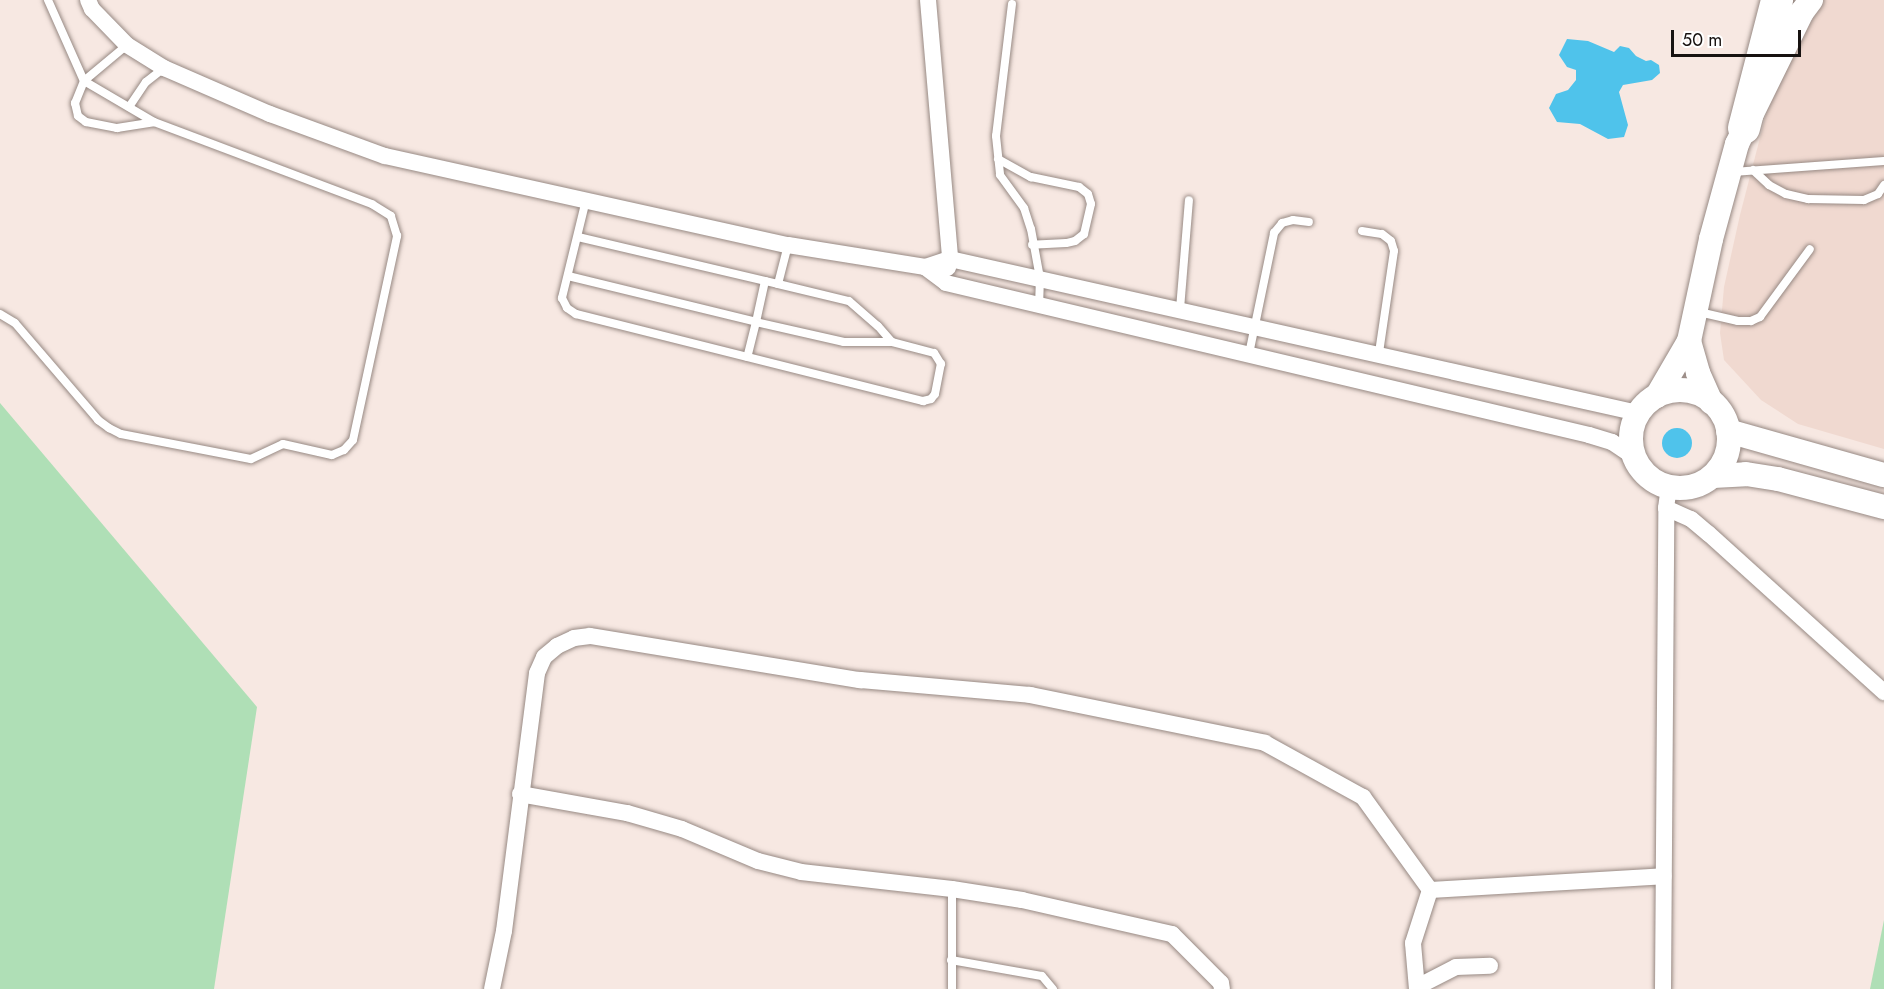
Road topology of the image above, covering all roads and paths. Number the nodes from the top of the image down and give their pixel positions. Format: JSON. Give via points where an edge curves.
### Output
{"nodes":[{"id":1,"x":48,"y":0,"type":"edge"},
{"id":2,"x":88,"y":0,"type":"edge"},
{"id":3,"x":928,"y":0,"type":"edge"},
{"id":4,"x":1777,"y":0,"type":"edge"},
{"id":5,"x":1811,"y":0,"type":"edge"},
{"id":6,"x":1012,"y":4,"type":"dead end"},
{"id":7,"x":127,"y":45,"type":"junction"},
{"id":8,"x":164,"y":68,"type":"junction"},
{"id":9,"x":84,"y":81,"type":"junction"},
{"id":10,"x":129,"y":107,"type":"junction"},
{"id":11,"x":154,"y":122,"type":"junction"},
{"id":12,"x":1744,"y":128,"type":"junction"},
{"id":13,"x":999,"y":159,"type":"junction"},
{"id":14,"x":1884,"y":161,"type":"edge"},
{"id":15,"x":1742,"y":171,"type":"junction"},
{"id":16,"x":1884,"y":185,"type":"edge"},
{"id":17,"x":586,"y":200,"type":"junction"},
{"id":18,"x":1189,"y":200,"type":"dead end"},
{"id":19,"x":1309,"y":222,"type":"dead end"},
{"id":20,"x":1362,"y":231,"type":"dead end"},
{"id":21,"x":578,"y":237,"type":"junction"},
{"id":22,"x":788,"y":245,"type":"junction"},
{"id":23,"x":1032,"y":245,"type":"junction"},
{"id":24,"x":1810,"y":249,"type":"dead end"},
{"id":25,"x":950,"y":259,"type":"junction"},
{"id":26,"x":925,"y":267,"type":"junction"},
{"id":27,"x":568,"y":276,"type":"junction"},
{"id":28,"x":1040,"y":278,"type":"junction"},
{"id":29,"x":765,"y":281,"type":"junction"},
{"id":30,"x":946,"y":283,"type":"junction"},
{"id":31,"x":778,"y":284,"type":"junction"},
{"id":32,"x":1039,"y":305,"type":"junction"},
{"id":33,"x":1180,"y":309,"type":"junction"},
{"id":34,"x":1695,"y":311,"type":"junction"},
{"id":35,"x":0,"y":314,"type":"edge"},
{"id":36,"x":756,"y":322,"type":"junction"},
{"id":37,"x":1257,"y":325,"type":"junction"},
{"id":38,"x":1689,"y":340,"type":"junction"},
{"id":39,"x":892,"y":342,"type":"junction"},
{"id":40,"x":1379,"y":353,"type":"junction"},
{"id":41,"x":1249,"y":354,"type":"junction"},
{"id":42,"x":747,"y":357,"type":"junction"},
{"id":43,"x":1657,"y":396,"type":"junction"},
{"id":44,"x":1711,"y":402,"type":"junction"},
{"id":45,"x":1638,"y":413,"type":"junction"},
{"id":46,"x":1728,"y":430,"type":"junction"},
{"id":47,"x":1634,"y":457,"type":"junction"},
{"id":48,"x":1878,"y":473,"type":"edge"},
{"id":49,"x":1713,"y":476,"type":"junction"},
{"id":50,"x":1667,"y":497,"type":"junction"},
{"id":51,"x":1873,"y":504,"type":"edge"},
{"id":52,"x":1884,"y":692,"type":"edge"},
{"id":53,"x":520,"y":794,"type":"junction"},
{"id":54,"x":1664,"y":876,"type":"junction"},
{"id":55,"x":952,"y":889,"type":"junction"},
{"id":56,"x":1431,"y":890,"type":"junction"},
{"id":57,"x":951,"y":960,"type":"junction"},
{"id":58,"x":1490,"y":966,"type":"dead end"},
{"id":59,"x":1417,"y":988,"type":"edge"},
{"id":60,"x":492,"y":989,"type":"edge"},
{"id":61,"x":952,"y":989,"type":"edge"},
{"id":62,"x":1053,"y":989,"type":"edge"},
{"id":63,"x":1222,"y":989,"type":"edge"},
{"id":64,"x":1663,"y":989,"type":"edge"}],
"edges":[{"from":1,"to":9,"type":"lane"},
{"from":2,"to":7,"type":"street"},
{"from":3,"to":25,"type":"street"},
{"from":4,"to":12,"type":"highway"},
{"from":5,"to":12,"type":"street"},
{"from":6,"to":13,"type":"lane","via":[[996,136]]},
{"from":7,"to":8,"type":"street"},
{"from":7,"to":9,"type":"lane"},
{"from":8,"to":10,"type":"lane","via":[[146,82]]},
{"from":8,"to":17,"type":"street","via":[[270,114],[385,156]]},
{"from":9,"to":10,"type":"lane"},
{"from":9,"to":11,"type":"lane","via":[[75,104],[78,116],[86,122],[117,128]]},
{"from":10,"to":11,"type":"lane"},
{"from":11,"to":35,"type":"lane","via":[[372,204],[391,216],[397,236],[353,440],[332,455],[284,444],[251,459],[122,434],[98,420],[20,328]]},
{"from":12,"to":15,"type":"street"},
{"from":13,"to":23,"type":"lane","via":[[1000,175],[1024,208]]},
{"from":13,"to":23,"type":"lane","via":[[1031,177],[1079,188],[1088,194],[1091,204],[1084,234],[1066,243]]},
{"from":14,"to":15,"type":"lane"},
{"from":15,"to":16,"type":"lane","via":[[1786,194],[1808,199],[1864,200],[1878,194]]},
{"from":15,"to":34,"type":"street"},
{"from":17,"to":21,"type":"lane"},
{"from":17,"to":22,"type":"street"},
{"from":18,"to":33,"type":"lane"},
{"from":19,"to":37,"type":"lane","via":[[1282,223],[1274,233]]},
{"from":20,"to":40,"type":"lane","via":[[1382,234],[1391,241],[1394,251]]},
{"from":21,"to":27,"type":"lane"},
{"from":21,"to":29,"type":"lane"},
{"from":22,"to":26,"type":"street"},
{"from":22,"to":31,"type":"lane"},
{"from":23,"to":28,"type":"lane"},
{"from":24,"to":34,"type":"lane","via":[[1760,317],[1738,321]]},
{"from":25,"to":26,"type":"street"},
{"from":25,"to":28,"type":"street"},
{"from":25,"to":30,"type":"street"},
{"from":26,"to":30,"type":"street"},
{"from":27,"to":36,"type":"lane"},
{"from":27,"to":42,"type":"lane","via":[[562,298],[576,314]]},
{"from":28,"to":32,"type":"lane"},
{"from":28,"to":33,"type":"street"},
{"from":29,"to":31,"type":"lane"},
{"from":29,"to":36,"type":"lane"},
{"from":30,"to":32,"type":"street"},
{"from":31,"to":39,"type":"lane","via":[[849,301]]},
{"from":32,"to":41,"type":"street"},
{"from":33,"to":37,"type":"street"},
{"from":34,"to":38,"type":"street"},
{"from":36,"to":39,"type":"lane","via":[[844,342]]},
{"from":36,"to":42,"type":"lane"},
{"from":37,"to":40,"type":"street"},
{"from":37,"to":41,"type":"lane"},
{"from":38,"to":43,"type":"street"},
{"from":38,"to":44,"type":"street"},
{"from":39,"to":42,"type":"lane","via":[[940,358],[931,399],[923,401]]},
{"from":40,"to":45,"type":"street"},
{"from":41,"to":47,"type":"street","via":[[1589,435],[1612,442]]},
{"from":43,"to":44,"type":"street","via":[[1677,390],[1695,393]]},
{"from":43,"to":45,"type":"street"},
{"from":44,"to":46,"type":"street"},
{"from":45,"to":47,"type":"street","via":[[1632,427]]},
{"from":46,"to":48,"type":"street"},
{"from":46,"to":49,"type":"street","via":[[1726,455]]},
{"from":47,"to":50,"type":"street"},
{"from":49,"to":50,"type":"street"},
{"from":49,"to":51,"type":"street","via":[[1746,474]]},
{"from":50,"to":52,"type":"street"},
{"from":50,"to":54,"type":"street"},
{"from":53,"to":55,"type":"street","via":[[627,813],[758,861],[801,872]]},
{"from":53,"to":56,"type":"street","via":[[537,673],[544,657],[574,638],[590,636],[860,680],[1030,695],[1265,743],[1363,797]]},
{"from":53,"to":60,"type":"street","via":[[504,931]]},
{"from":54,"to":56,"type":"street"},
{"from":54,"to":64,"type":"street"},
{"from":55,"to":57,"type":"lane"},
{"from":55,"to":63,"type":"street","via":[[1022,900],[1172,934],[1221,983]]},
{"from":56,"to":59,"type":"street","via":[[1413,943]]},
{"from":57,"to":61,"type":"lane"},
{"from":57,"to":62,"type":"lane","via":[[1042,976]]},
{"from":58,"to":59,"type":"street","via":[[1456,967]]}]}
